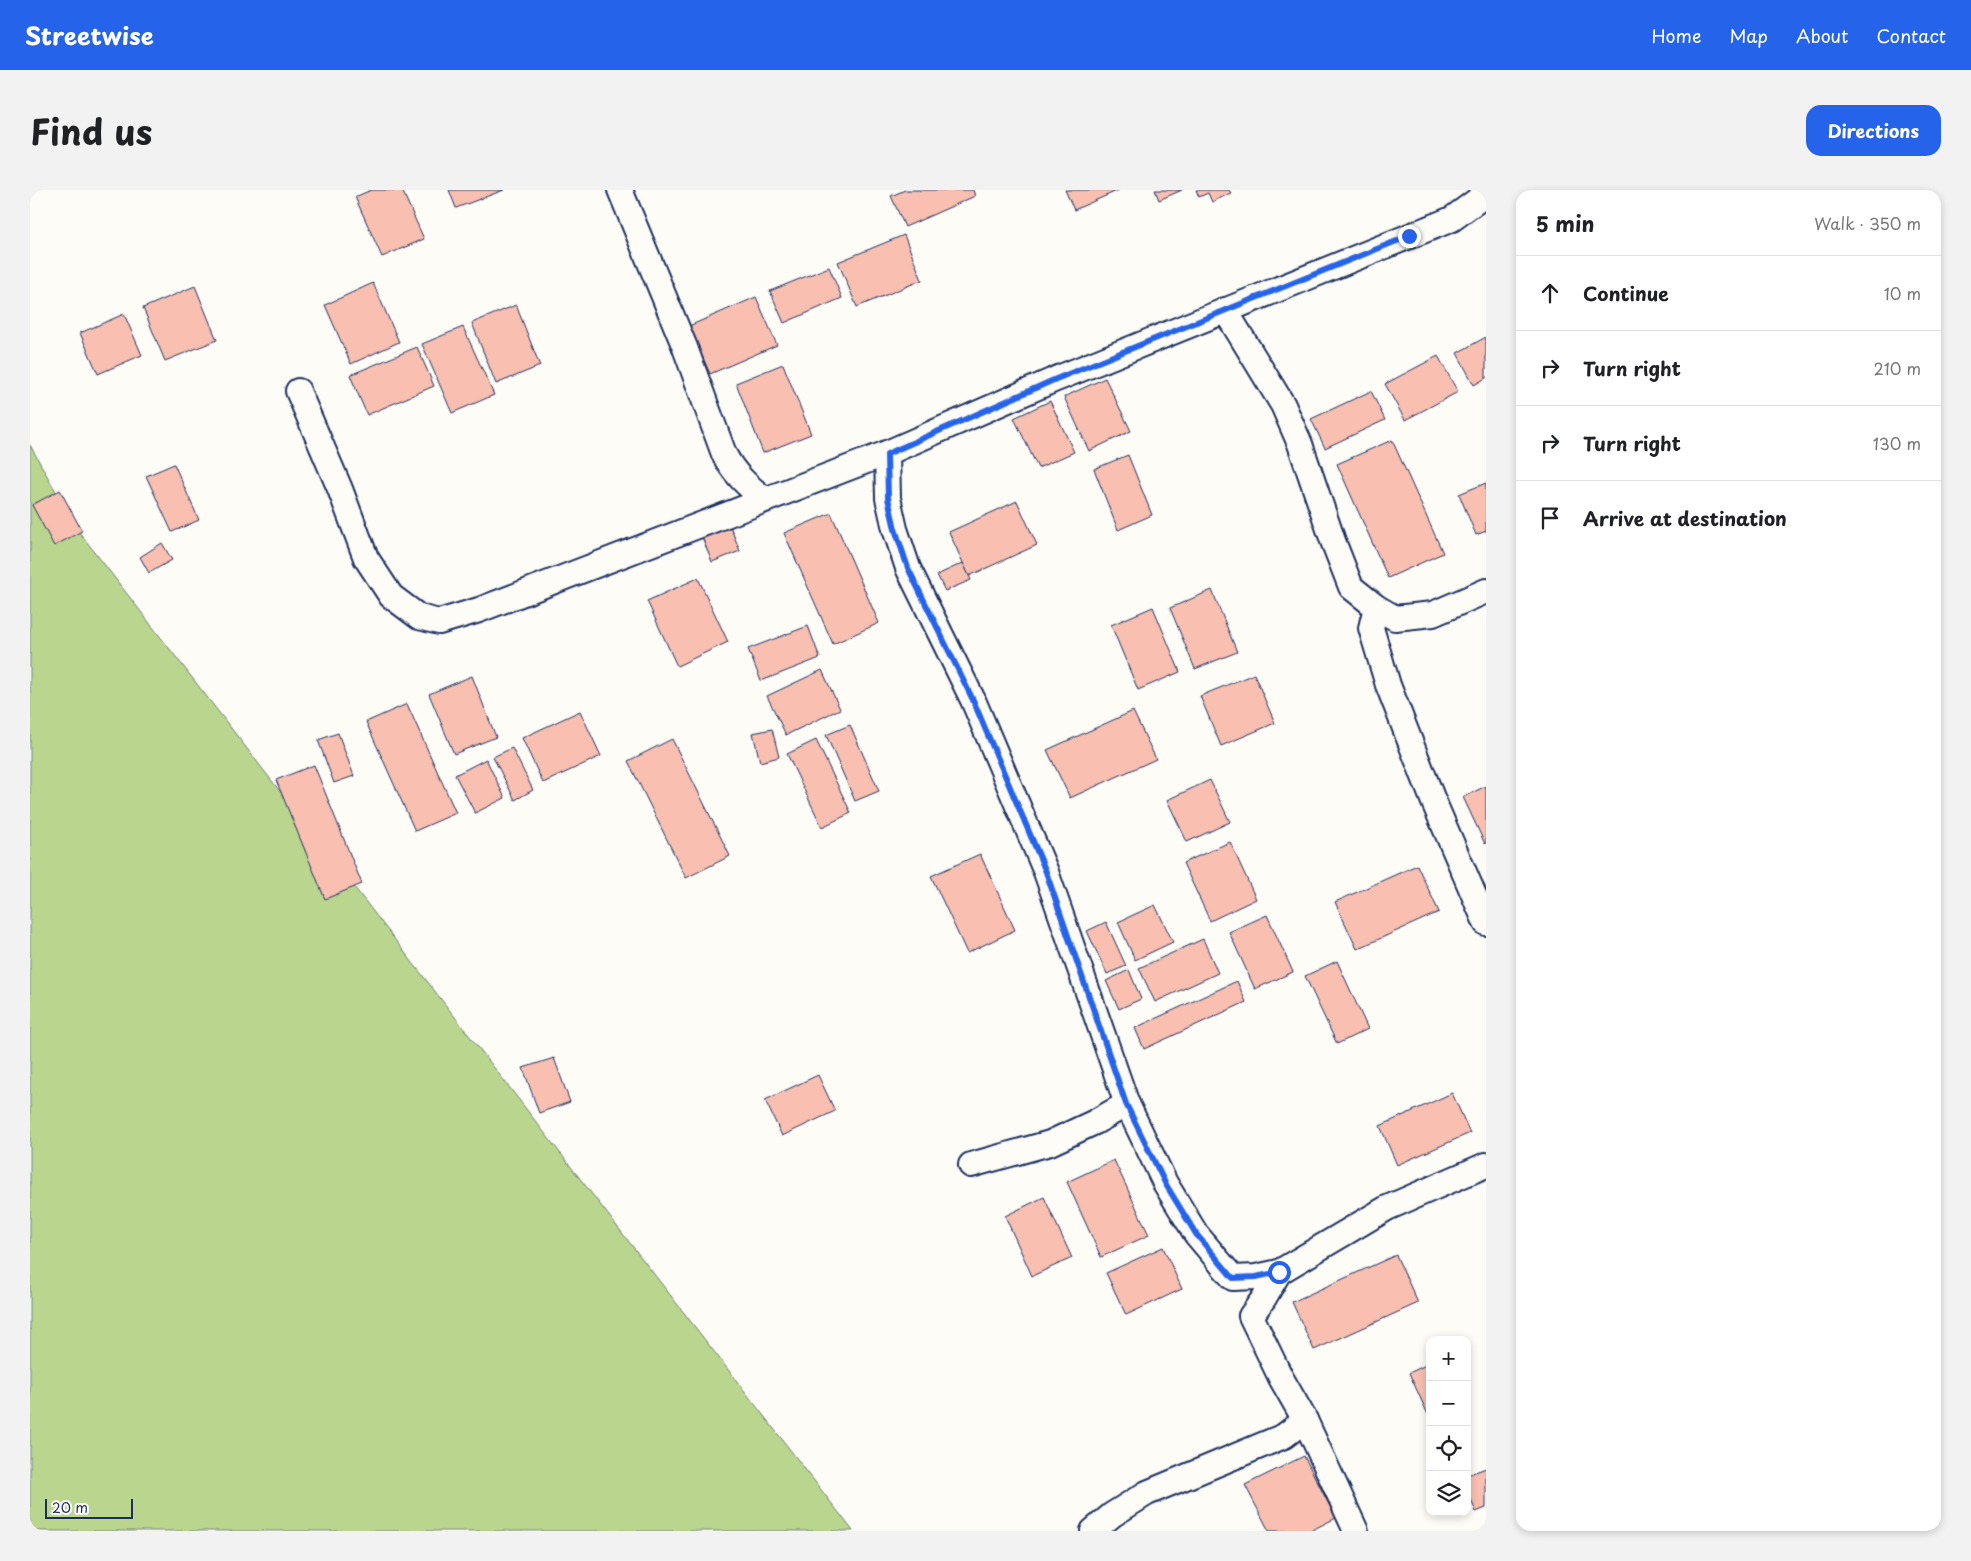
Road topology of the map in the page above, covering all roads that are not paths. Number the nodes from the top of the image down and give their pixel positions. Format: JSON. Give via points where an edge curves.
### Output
{"nodes":[{"id":1,"x":620,"y":190,"type":"edge"},
{"id":2,"x":1486,"y":194,"type":"edge"},
{"id":3,"x":1225,"y":310,"type":"junction"},
{"id":4,"x":298,"y":391,"type":"dead end"},
{"id":5,"x":887,"y":454,"type":"junction"},
{"id":6,"x":764,"y":499,"type":"junction"},
{"id":7,"x":1486,"y":591,"type":"edge"},
{"id":8,"x":1376,"y":607,"type":"junction"},
{"id":9,"x":1486,"y":923,"type":"edge"},
{"id":10,"x":1126,"y":1104,"type":"junction"},
{"id":11,"x":971,"y":1165,"type":"dead end"},
{"id":12,"x":1486,"y":1165,"type":"edge"},
{"id":13,"x":1279,"y":1272,"type":"junction"},
{"id":14,"x":1233,"y":1278,"type":"junction"},
{"id":15,"x":1251,"y":1316,"type":"junction"},
{"id":16,"x":1305,"y":1420,"type":"junction"},
{"id":17,"x":1093,"y":1531,"type":"edge"},
{"id":18,"x":1356,"y":1531,"type":"edge"}],
"edges":[{"from":1,"to":6,"type":"street","via":[[684,345],[724,454],[744,483]]},
{"from":2,"to":3,"type":"street","via":[[1452,219]]},
{"from":3,"to":5,"type":"street","via":[[1056,379]]},
{"from":3,"to":8,"type":"street","via":[[1283,405],[1351,587]]},
{"from":4,"to":6,"type":"street","via":[[366,558],[391,596],[419,617],[439,622],[479,610]]},
{"from":5,"to":6,"type":"street"},
{"from":5,"to":10,"type":"street","via":[[888,498],[908,568],[973,700],[1046,872]]},
{"from":7,"to":8,"type":"street","via":[[1432,614],[1395,618]]},
{"from":8,"to":9,"type":"street","via":[[1371,628],[1388,685]]},
{"from":10,"to":11,"type":"street","via":[[1050,1143]]},
{"from":10,"to":14,"type":"street","via":[[1170,1191],[1196,1234]]},
{"from":12,"to":13,"type":"street","via":[[1387,1208]]},
{"from":13,"to":14,"type":"street"},
{"from":13,"to":15,"type":"street"},
{"from":14,"to":15,"type":"street"},
{"from":15,"to":16,"type":"street"},
{"from":16,"to":17,"type":"street","via":[[1284,1436],[1147,1493]]},
{"from":16,"to":18,"type":"street"}]}
